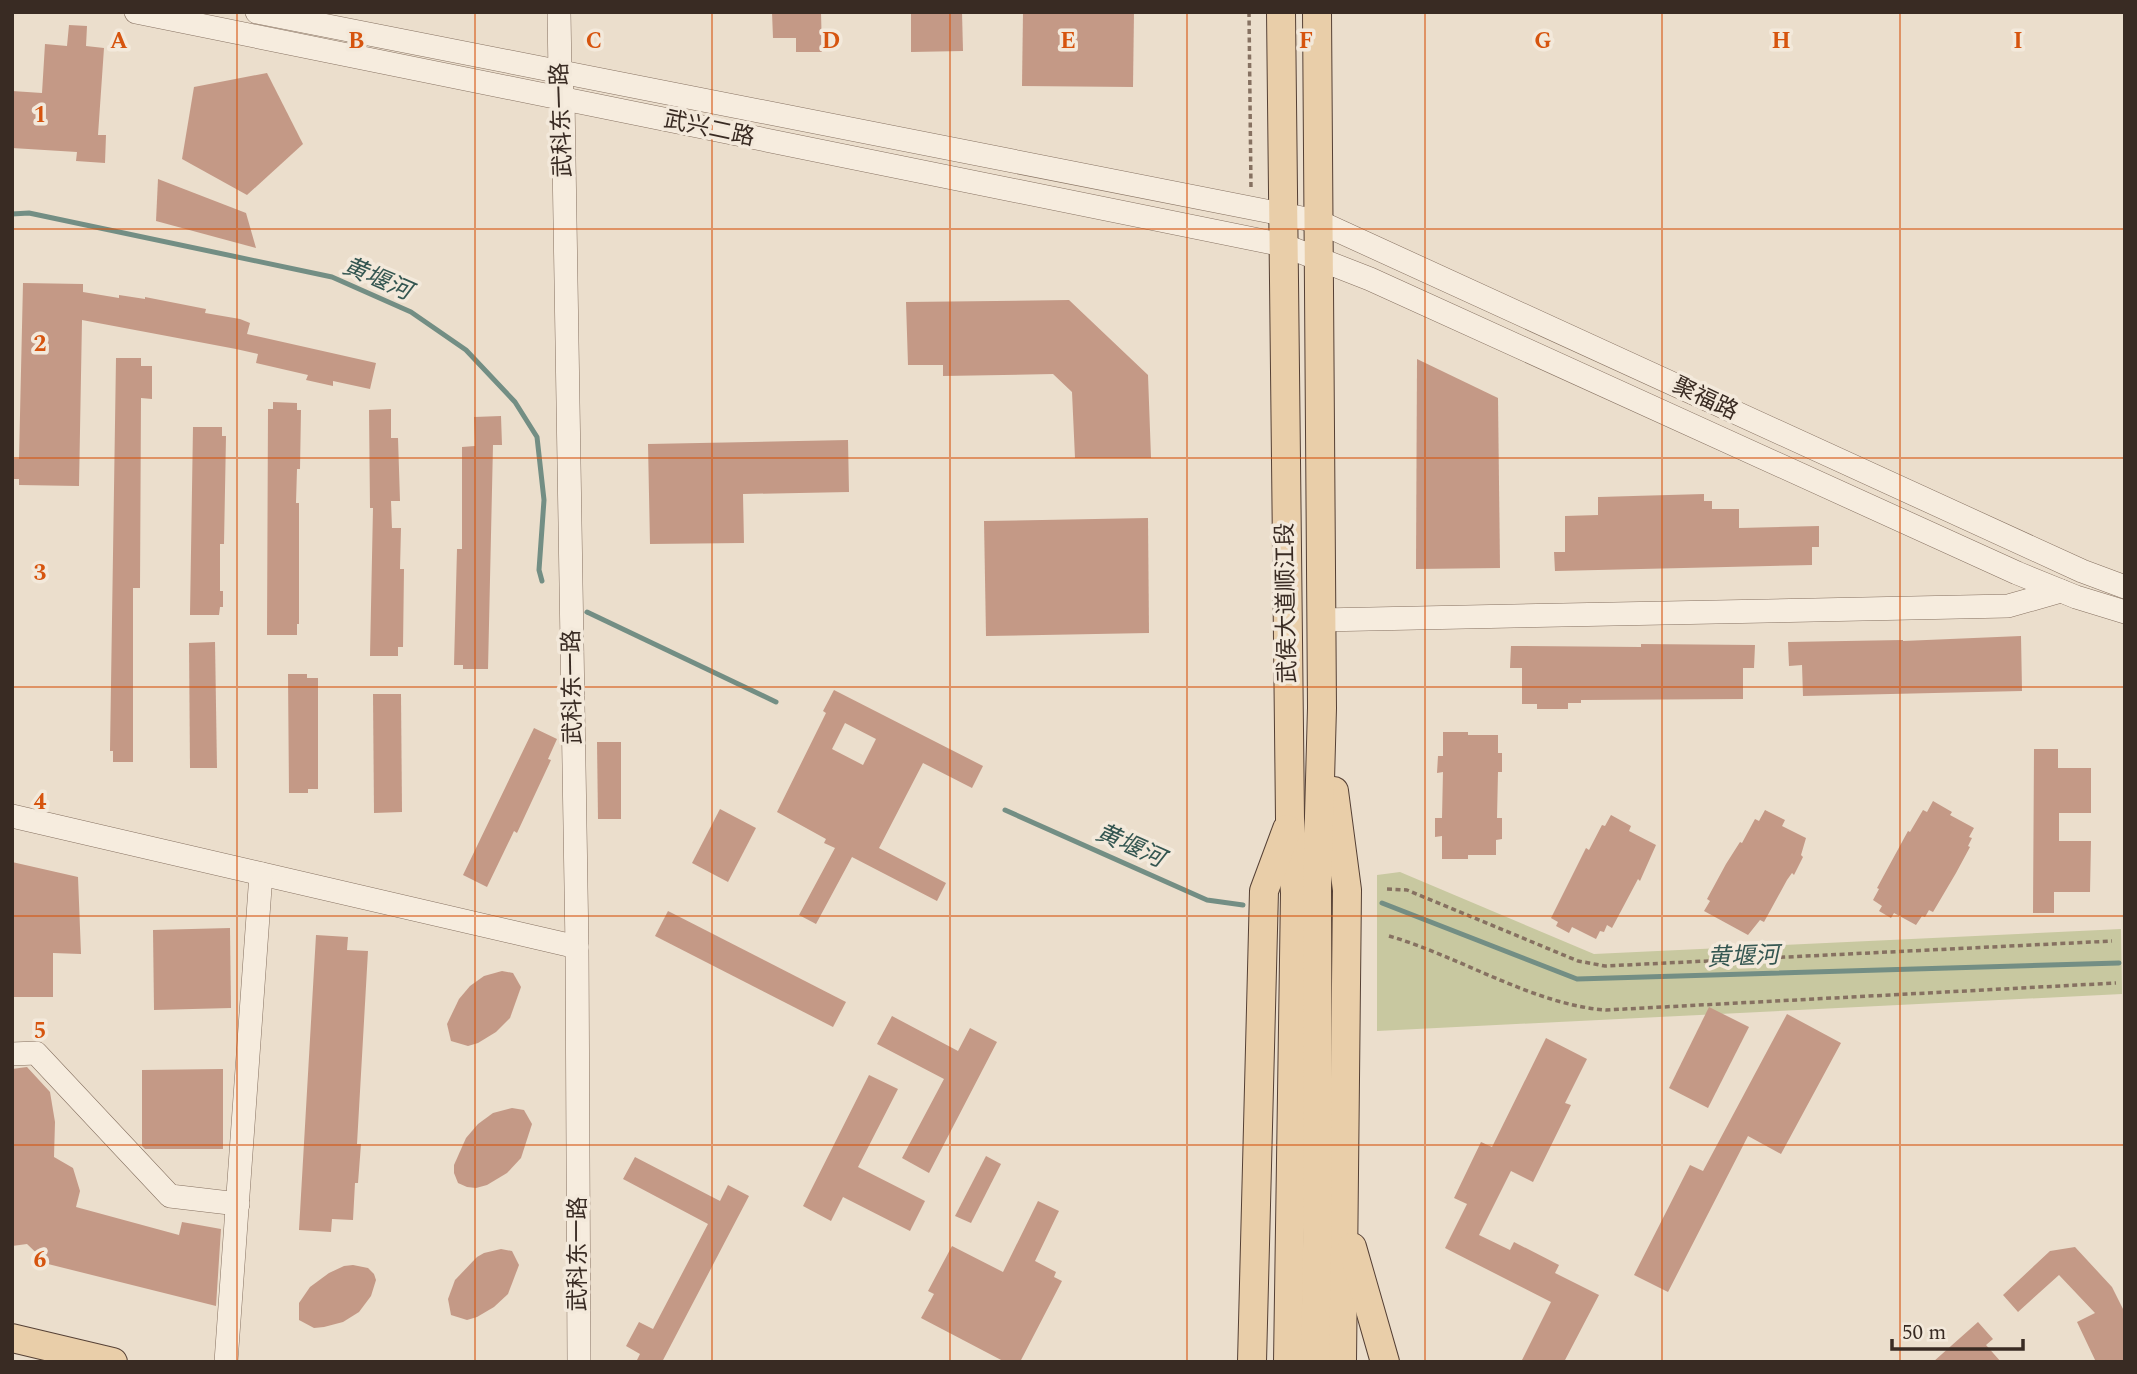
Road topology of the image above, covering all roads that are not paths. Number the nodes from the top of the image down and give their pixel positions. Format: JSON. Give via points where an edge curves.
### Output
{"nodes":[{"id":1,"x":136,"y":12,"type":"edge"},
{"id":2,"x":257,"y":12,"type":"edge"},
{"id":3,"x":559,"y":12,"type":"edge"},
{"id":4,"x":1317,"y":14,"type":"edge"},
{"id":5,"x":1281,"y":16,"type":"edge"},
{"id":6,"x":560,"y":74,"type":"junction"},
{"id":7,"x":564,"y":99,"type":"junction"},
{"id":8,"x":1284,"y":213,"type":"junction"},
{"id":9,"x":1317,"y":221,"type":"junction"},
{"id":10,"x":1283,"y":245,"type":"junction"},
{"id":11,"x":1317,"y":257,"type":"junction"},
{"id":12,"x":2125,"y":587,"type":"edge"},
{"id":13,"x":2061,"y":591,"type":"junction"},
{"id":14,"x":2125,"y":611,"type":"edge"},
{"id":15,"x":1321,"y":620,"type":"junction"},
{"id":16,"x":1322,"y":708,"type":"junction"},
{"id":17,"x":12,"y":816,"type":"edge"},
{"id":18,"x":1290,"y":820,"type":"junction"},
{"id":19,"x":261,"y":874,"type":"junction"},
{"id":20,"x":577,"y":947,"type":"junction"},
{"id":21,"x":12,"y":1054,"type":"edge"},
{"id":22,"x":1305,"y":1193,"type":"junction"},
{"id":23,"x":238,"y":1204,"type":"junction"},
{"id":24,"x":1345,"y":1220,"type":"junction"},
{"id":25,"x":12,"y":1338,"type":"edge"},
{"id":26,"x":113,"y":1362,"type":"edge"},
{"id":27,"x":226,"y":1362,"type":"edge"},
{"id":28,"x":579,"y":1362,"type":"edge"},
{"id":29,"x":1252,"y":1362,"type":"edge"},
{"id":30,"x":1288,"y":1362,"type":"edge"},
{"id":31,"x":1315,"y":1362,"type":"edge"},
{"id":32,"x":1342,"y":1362,"type":"edge"},
{"id":33,"x":1385,"y":1362,"type":"edge"}],
"edges":[{"from":1,"to":7,"type":"street","name":"武兴二路"},
{"from":2,"to":6,"type":"street","name":"聚福路"},
{"from":3,"to":6,"type":"street","name":"武科东一路"},
{"from":4,"to":5,"type":"main road"},
{"from":4,"to":9,"type":"main road","name":"武侯大道顺江段"},
{"from":5,"to":8,"type":"main road","name":"武侯大道顺江段"},
{"from":6,"to":7,"type":"street","name":"武科东一路"},
{"from":6,"to":8,"type":"street","name":"聚福路"},
{"from":7,"to":10,"type":"street","name":"武兴二路"},
{"from":7,"to":20,"type":"street","name":"武科东一路"},
{"from":8,"to":9,"type":"street","name":"聚福路"},
{"from":8,"to":10,"type":"main road","name":"武侯大道顺江段"},
{"from":9,"to":11,"type":"main road","name":"武侯大道顺江段"},
{"from":9,"to":12,"type":"street","name":"聚福路","via":[[2082,572]]},
{"from":10,"to":11,"type":"street","name":"武兴二路"},
{"from":10,"to":18,"type":"main road","name":"武侯大道顺江段"},
{"from":11,"to":13,"type":"street","name":"武兴二路"},
{"from":11,"to":15,"type":"main road","name":"武侯大道顺江段"},
{"from":13,"to":14,"type":"street","name":"武兴二路"},
{"from":13,"to":15,"type":"street","via":[[2008,606]]},
{"from":15,"to":16,"type":"main road","name":"武侯大道顺江段"},
{"from":16,"to":22,"type":"main road","name":"武侯大道顺江段"},
{"from":16,"to":24,"type":"main road","via":[[1347,890]]},
{"from":17,"to":19,"type":"street"},
{"from":18,"to":22,"type":"main road","name":"武侯大道顺江段"},
{"from":18,"to":29,"type":"main road","via":[[1264,891]]},
{"from":19,"to":20,"type":"street"},
{"from":19,"to":23,"type":"street"},
{"from":20,"to":28,"type":"street","name":"武科东一路"},
{"from":21,"to":23,"type":"street","via":[[36,1053],[170,1196]]},
{"from":22,"to":30,"type":"main road"},
{"from":22,"to":31,"type":"main road"},
{"from":23,"to":27,"type":"street"},
{"from":24,"to":32,"type":"main road"},
{"from":24,"to":33,"type":"main road"},
{"from":25,"to":26,"type":"main road"}]}
